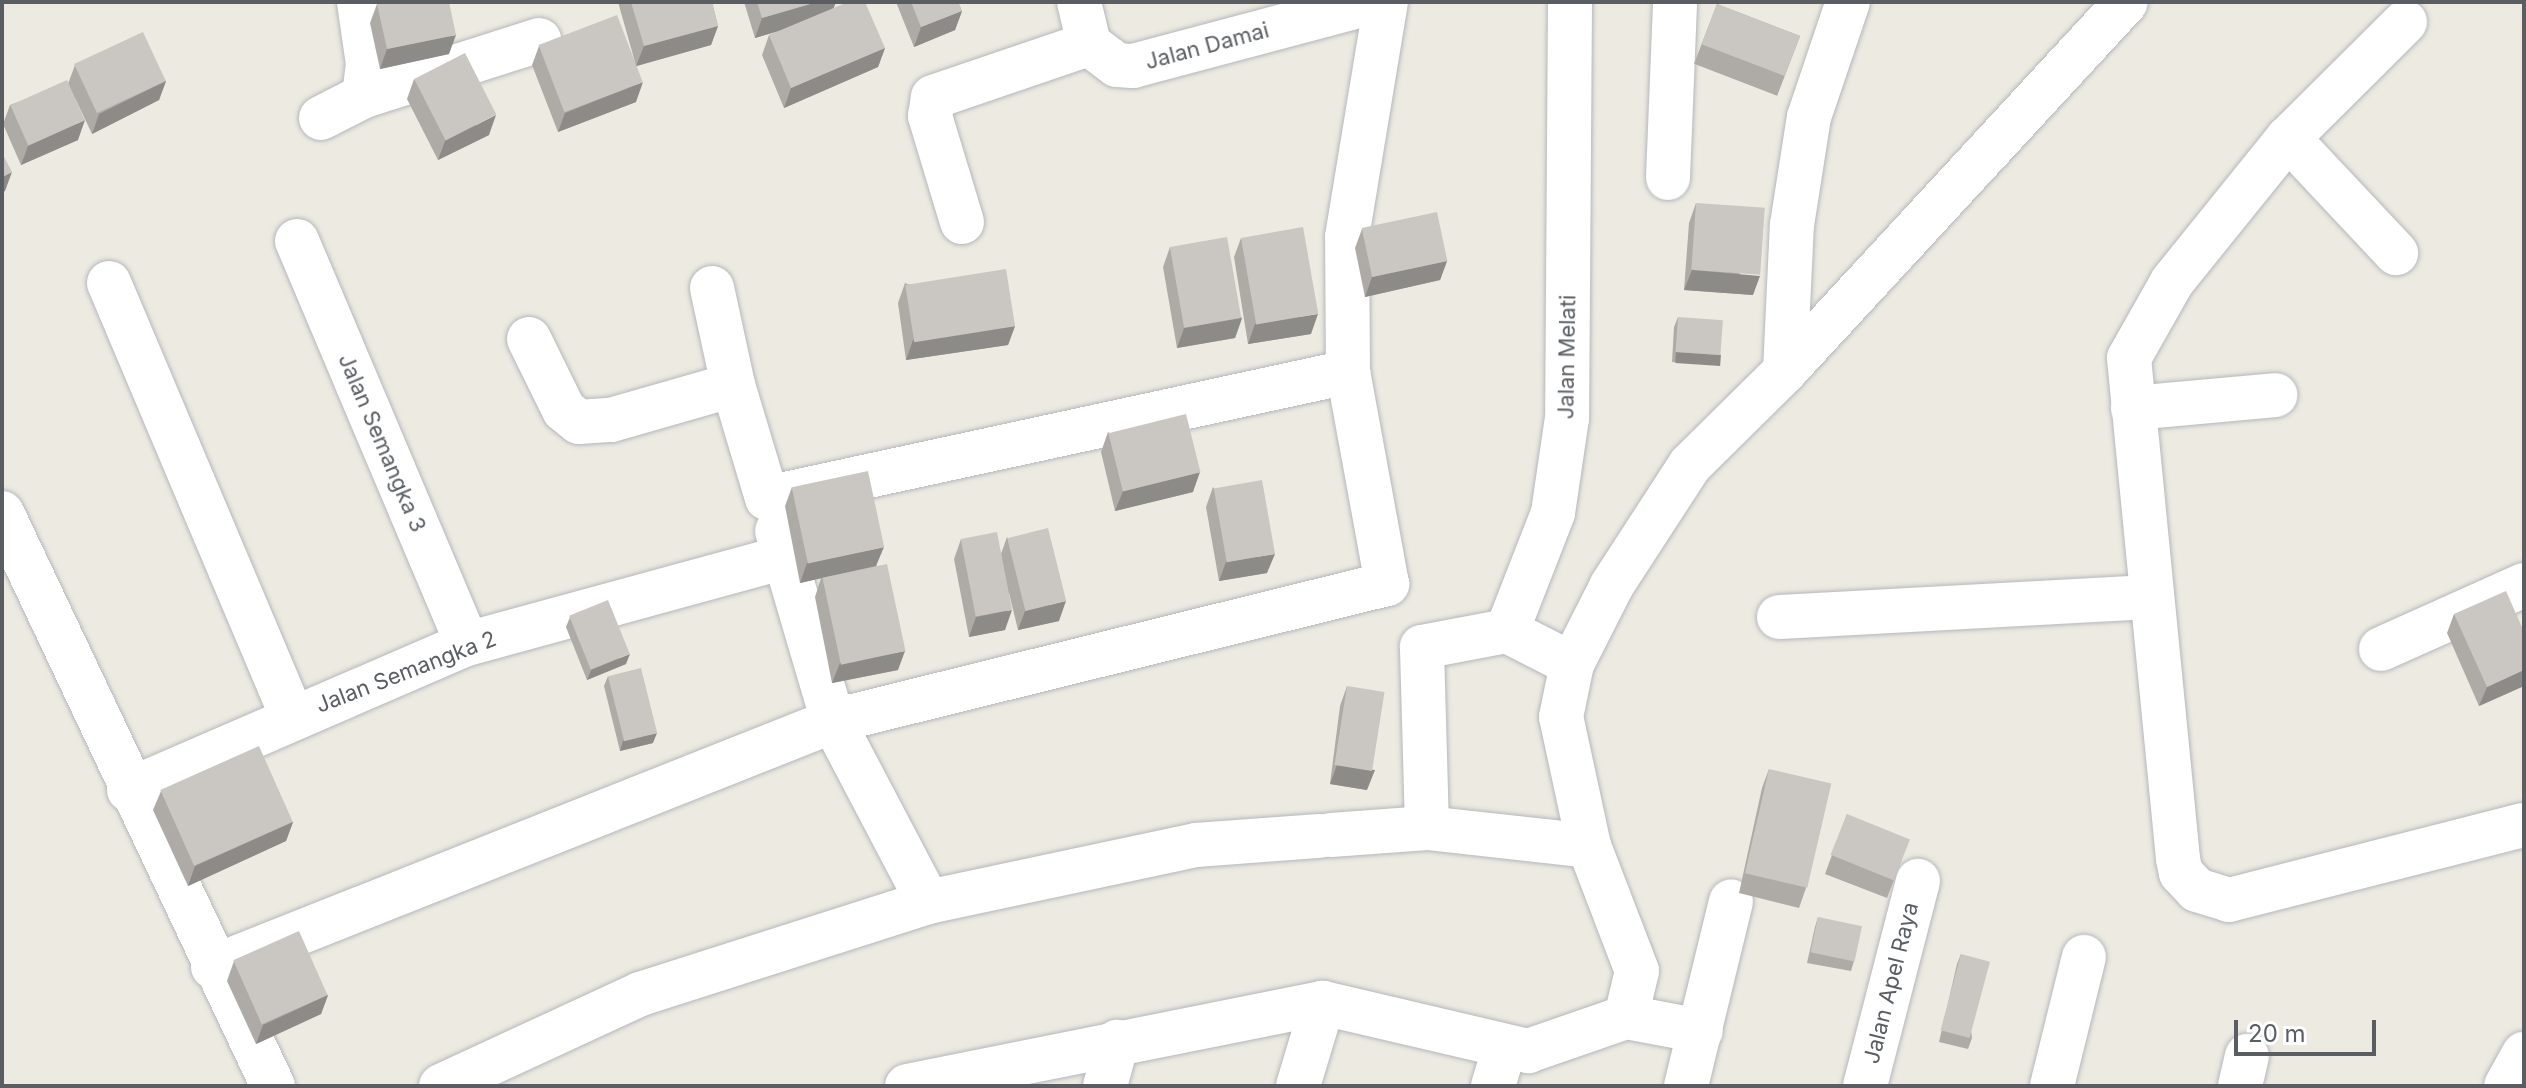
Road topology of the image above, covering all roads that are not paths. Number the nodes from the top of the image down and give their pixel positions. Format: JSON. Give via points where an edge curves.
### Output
{"nodes":[{"id":1,"x":359,"y":2,"type":"edge"},
{"id":2,"x":1079,"y":2,"type":"edge"},
{"id":3,"x":1373,"y":2,"type":"edge"},
{"id":4,"x":1386,"y":2,"type":"edge"},
{"id":5,"x":1570,"y":2,"type":"edge"},
{"id":6,"x":1675,"y":2,"type":"edge"},
{"id":7,"x":1848,"y":2,"type":"edge"},
{"id":8,"x":2126,"y":2,"type":"edge"},
{"id":9,"x":2405,"y":22,"type":"dead end"},
{"id":10,"x":539,"y":40,"type":"dead end"},
{"id":11,"x":1089,"y":44,"type":"junction"},
{"id":12,"x":364,"y":96,"type":"junction"},
{"id":13,"x":321,"y":118,"type":"dead end"},
{"id":14,"x":2288,"y":138,"type":"junction"},
{"id":15,"x":1668,"y":178,"type":"dead end"},
{"id":16,"x":962,"y":222,"type":"dead end"},
{"id":17,"x":297,"y":241,"type":"dead end"},
{"id":18,"x":2396,"y":253,"type":"dead end"},
{"id":19,"x":109,"y":283,"type":"dead end"},
{"id":20,"x":712,"y":288,"type":"dead end"},
{"id":21,"x":529,"y":339,"type":"dead end"},
{"id":22,"x":1785,"y":371,"type":"junction"},
{"id":23,"x":1348,"y":372,"type":"junction"},
{"id":24,"x":733,"y":385,"type":"junction"},
{"id":25,"x":2275,"y":395,"type":"dead end"},
{"id":26,"x":2133,"y":408,"type":"junction"},
{"id":27,"x":767,"y":498,"type":"junction"},
{"id":28,"x":2,"y":513,"type":"edge"},
{"id":29,"x":785,"y":557,"type":"junction"},
{"id":30,"x":2524,"y":585,"type":"edge"},
{"id":31,"x":2150,"y":597,"type":"junction"},
{"id":32,"x":1779,"y":617,"type":"dead end"},
{"id":33,"x":1507,"y":631,"type":"junction"},
{"id":34,"x":467,"y":644,"type":"junction"},
{"id":35,"x":2381,"y":649,"type":"dead end"},
{"id":36,"x":1572,"y":664,"type":"junction"},
{"id":37,"x":292,"y":716,"type":"junction"},
{"id":38,"x":833,"y":721,"type":"junction"},
{"id":39,"x":129,"y":790,"type":"junction"},
{"id":40,"x":2524,"y":825,"type":"edge"},
{"id":41,"x":1427,"y":828,"type":"junction"},
{"id":42,"x":1589,"y":846,"type":"junction"},
{"id":43,"x":1918,"y":881,"type":"dead end"},
{"id":44,"x":1731,"y":901,"type":"dead end"},
{"id":45,"x":928,"y":902,"type":"junction"},
{"id":46,"x":2084,"y":957,"type":"dead end"},
{"id":47,"x":213,"y":967,"type":"junction"},
{"id":48,"x":1323,"y":1003,"type":"junction"},
{"id":49,"x":1626,"y":1017,"type":"junction"},
{"id":50,"x":1701,"y":1031,"type":"junction"},
{"id":51,"x":1117,"y":1042,"type":"junction"},
{"id":52,"x":2524,"y":1054,"type":"edge"},
{"id":53,"x":1499,"y":1067,"type":"edge"},
{"id":54,"x":273,"y":1086,"type":"edge"},
{"id":55,"x":441,"y":1086,"type":"edge"},
{"id":56,"x":907,"y":1086,"type":"edge"},
{"id":57,"x":1105,"y":1086,"type":"edge"},
{"id":58,"x":1298,"y":1086,"type":"edge"},
{"id":59,"x":1686,"y":1086,"type":"edge"},
{"id":60,"x":1865,"y":1086,"type":"edge"},
{"id":61,"x":2052,"y":1086,"type":"edge"},
{"id":62,"x":2506,"y":1086,"type":"edge"}],
"edges":[{"from":1,"to":12,"type":"street","via":[[368,64]]},
{"from":2,"to":11,"type":"street"},
{"from":3,"to":11,"type":"street","name":"Jalan Damai","via":[[1133,66],[1117,65]]},
{"from":4,"to":23,"type":"street","via":[[1347,237]]},
{"from":5,"to":33,"type":"street","name":"Jalan Melati","via":[[1567,418],[1553,513]]},
{"from":6,"to":15,"type":"street"},
{"from":7,"to":22,"type":"street","via":[[1809,117],[1792,225]]},
{"from":8,"to":22,"type":"street"},
{"from":9,"to":14,"type":"street"},
{"from":10,"to":12,"type":"street"},
{"from":11,"to":16,"type":"street","via":[[933,97],[930,116]]},
{"from":12,"to":13,"type":"street"},
{"from":14,"to":18,"type":"street"},
{"from":14,"to":26,"type":"street","via":[[2172,282],[2129,358]]},
{"from":17,"to":34,"type":"street","name":"Jalan Semangka 3"},
{"from":19,"to":37,"type":"street"},
{"from":20,"to":24,"type":"street"},
{"from":21,"to":24,"type":"street","via":[[564,410],[579,422],[611,420]]},
{"from":22,"to":36,"type":"street","via":[[1690,465],[1612,585]]},
{"from":23,"to":27,"type":"street"},
{"from":23,"to":38,"type":"street","via":[[1387,584]]},
{"from":24,"to":27,"type":"street"},
{"from":25,"to":26,"type":"street"},
{"from":26,"to":31,"type":"street"},
{"from":27,"to":29,"type":"street"},
{"from":28,"to":39,"type":"street"},
{"from":29,"to":34,"type":"street","name":"Jalan Semangka 2"},
{"from":29,"to":38,"type":"street"},
{"from":30,"to":35,"type":"street"},
{"from":31,"to":32,"type":"street"},
{"from":31,"to":40,"type":"street","via":[[2178,859],[2181,873],[2197,890],[2229,900]]},
{"from":33,"to":36,"type":"street"},
{"from":33,"to":41,"type":"street","via":[[1422,647]]},
{"from":34,"to":37,"type":"street","name":"Jalan Semangka 2"},
{"from":36,"to":42,"type":"street","via":[[1561,717]]},
{"from":37,"to":39,"type":"street","name":"Jalan Semangka 2"},
{"from":38,"to":45,"type":"street"},
{"from":38,"to":47,"type":"street"},
{"from":39,"to":47,"type":"street"},
{"from":41,"to":42,"type":"street"},
{"from":41,"to":45,"type":"street","via":[[1196,845]]},
{"from":42,"to":49,"type":"street","via":[[1637,971]]},
{"from":43,"to":60,"type":"street","name":"Jalan Apel Raya"},
{"from":44,"to":50,"type":"street"},
{"from":45,"to":55,"type":"street","via":[[640,994]]},
{"from":46,"to":61,"type":"street"},
{"from":47,"to":54,"type":"street"},
{"from":48,"to":51,"type":"street"},
{"from":48,"to":53,"type":"street"},
{"from":48,"to":58,"type":"street"},
{"from":49,"to":50,"type":"street"},
{"from":49,"to":53,"type":"street","via":[[1528,1051]]},
{"from":50,"to":59,"type":"street"},
{"from":51,"to":56,"type":"street"},
{"from":51,"to":57,"type":"street"},
{"from":52,"to":62,"type":"street"}]}
